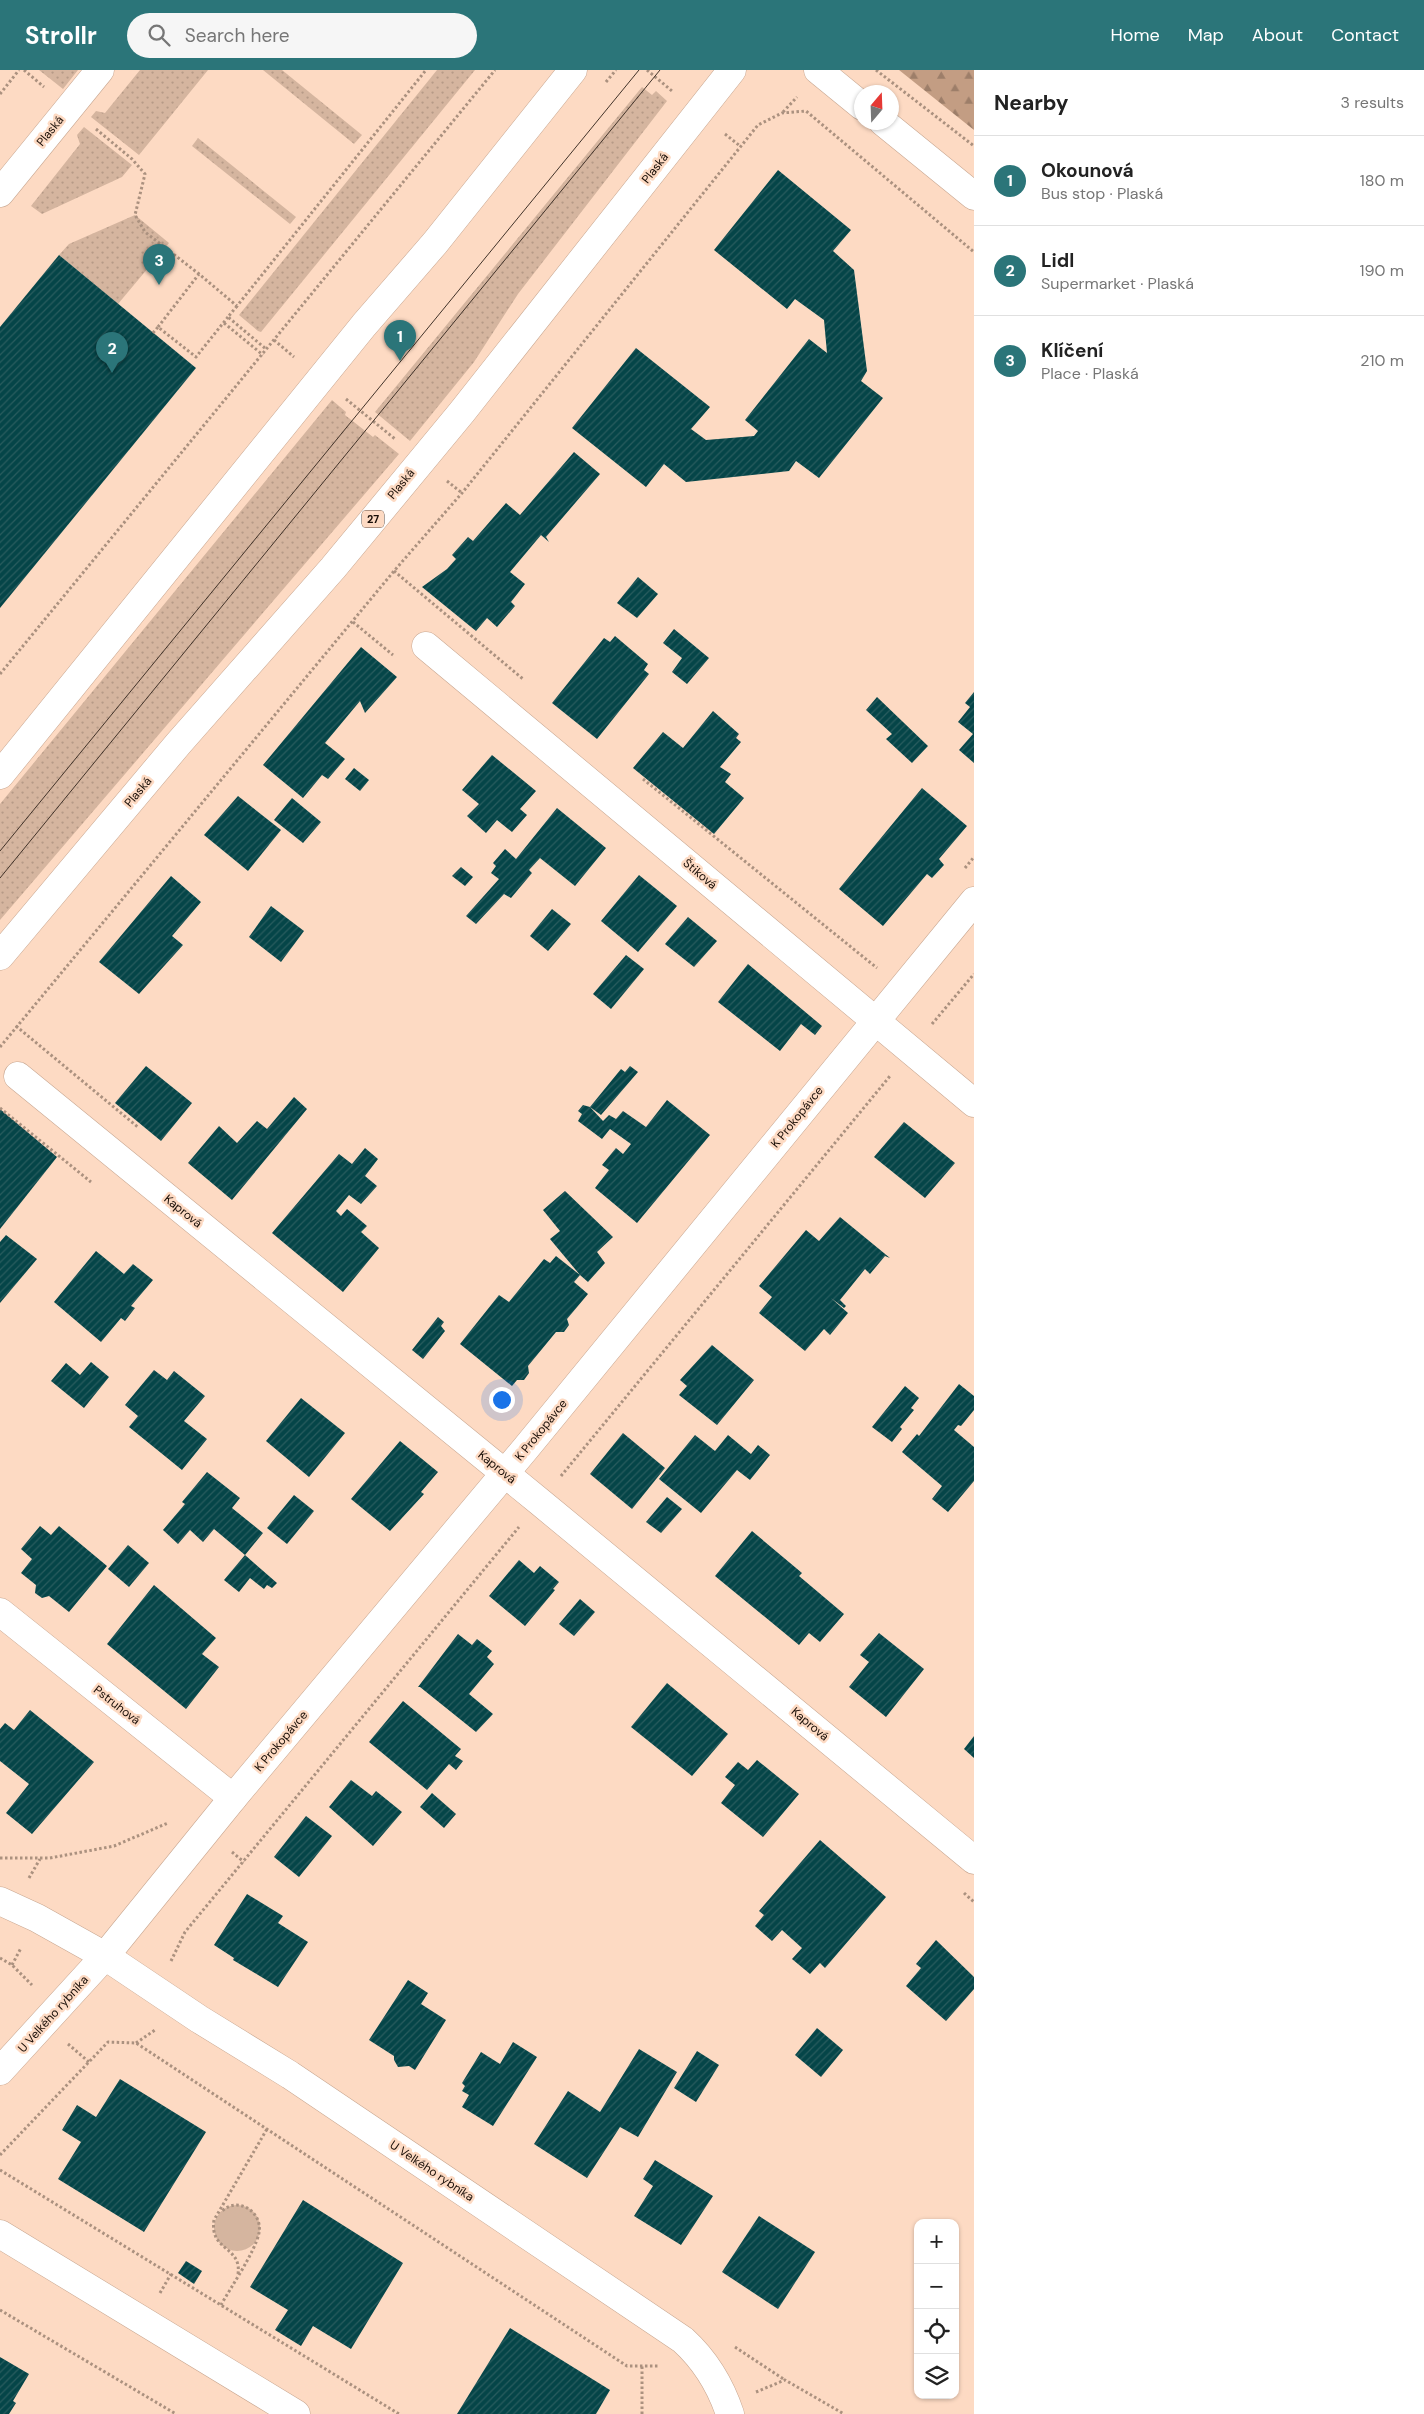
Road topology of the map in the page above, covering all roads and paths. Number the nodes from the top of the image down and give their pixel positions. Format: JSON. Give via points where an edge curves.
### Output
{"nodes":[{"id":1,"x":20,"y":70,"type":"edge"},
{"id":2,"x":100,"y":70,"type":"edge"},
{"id":3,"x":426,"y":70,"type":"edge"},
{"id":4,"x":495,"y":70,"type":"edge"},
{"id":5,"x":573,"y":70,"type":"edge"},
{"id":6,"x":648,"y":70,"type":"edge"},
{"id":7,"x":732,"y":70,"type":"edge"},
{"id":8,"x":818,"y":70,"type":"edge"},
{"id":9,"x":876,"y":70,"type":"edge"},
{"id":10,"x":0,"y":94,"type":"edge"},
{"id":11,"x":675,"y":94,"type":"dead end"},
{"id":12,"x":854,"y":99,"type":"edge"},
{"id":13,"x":94,"y":128,"type":"dead end"},
{"id":14,"x":892,"y":130,"type":"edge"},
{"id":15,"x":722,"y":132,"type":"dead end"},
{"id":16,"x":740,"y":146,"type":"junction"},
{"id":17,"x":974,"y":146,"type":"edge"},
{"id":18,"x":0,"y":192,"type":"edge"},
{"id":19,"x":974,"y":196,"type":"edge"},
{"id":20,"x":974,"y":252,"type":"edge"},
{"id":21,"x":199,"y":274,"type":"junction"},
{"id":22,"x":237,"y":306,"type":"junction"},
{"id":23,"x":228,"y":317,"type":"junction"},
{"id":24,"x":224,"y":323,"type":"junction"},
{"id":25,"x":158,"y":327,"type":"junction"},
{"id":26,"x":153,"y":332,"type":"dead end"},
{"id":27,"x":274,"y":340,"type":"junction"},
{"id":28,"x":266,"y":349,"type":"junction"},
{"id":29,"x":262,"y":355,"type":"junction"},
{"id":30,"x":299,"y":361,"type":"dead end"},
{"id":31,"x":346,"y":400,"type":"dead end"},
{"id":32,"x":398,"y":441,"type":"dead end"},
{"id":33,"x":440,"y":475,"type":"dead end"},
{"id":34,"x":462,"y":493,"type":"junction"},
{"id":35,"x":394,"y":571,"type":"junction"},
{"id":36,"x":353,"y":622,"type":"junction"},
{"id":37,"x":426,"y":646,"type":"dead end"},
{"id":38,"x":398,"y":659,"type":"dead end"},
{"id":39,"x":0,"y":674,"type":"edge"},
{"id":40,"x":528,"y":685,"type":"dead end"},
{"id":41,"x":0,"y":775,"type":"edge"},
{"id":42,"x":641,"y":778,"type":"dead end"},
{"id":43,"x":974,"y":901,"type":"edge"},
{"id":44,"x":0,"y":956,"type":"edge"},
{"id":45,"x":880,"y":970,"type":"dead end"},
{"id":46,"x":974,"y":974,"type":"edge"},
{"id":47,"x":876,"y":1021,"type":"junction"},
{"id":48,"x":0,"y":1047,"type":"edge"},
{"id":49,"x":911,"y":1050,"type":"junction"},
{"id":50,"x":18,"y":1076,"type":"dead end"},
{"id":51,"x":974,"y":1103,"type":"edge"},
{"id":52,"x":505,"y":1474,"type":"junction"},
{"id":53,"x":540,"y":1502,"type":"junction"},
{"id":54,"x":0,"y":1612,"type":"edge"},
{"id":55,"x":233,"y":1798,"type":"junction"},
{"id":56,"x":171,"y":1822,"type":"dead end"},
{"id":57,"x":0,"y":1858,"type":"edge"},
{"id":58,"x":974,"y":1860,"type":"edge"},
{"id":59,"x":0,"y":1901,"type":"edge"},
{"id":60,"x":105,"y":1956,"type":"junction"},
{"id":61,"x":0,"y":1958,"type":"edge"},
{"id":62,"x":170,"y":1963,"type":"dead end"},
{"id":63,"x":33,"y":1993,"type":"dead end"},
{"id":64,"x":0,"y":2071,"type":"edge"},
{"id":65,"x":267,"y":2129,"type":"junction"},
{"id":66,"x":0,"y":2155,"type":"edge"},
{"id":67,"x":0,"y":2170,"type":"edge"},
{"id":68,"x":218,"y":2213,"type":"junction"},
{"id":69,"x":0,"y":2234,"type":"edge"},
{"id":70,"x":238,"y":2274,"type":"junction"},
{"id":71,"x":221,"y":2305,"type":"junction"},
{"id":72,"x":0,"y":2310,"type":"edge"},
{"id":73,"x":642,"y":2366,"type":"junction"},
{"id":74,"x":666,"y":2372,"type":"dead end"},
{"id":75,"x":729,"y":2410,"type":"edge"},
{"id":76,"x":176,"y":2414,"type":"edge"},
{"id":77,"x":296,"y":2414,"type":"edge"},
{"id":78,"x":399,"y":2414,"type":"edge"},
{"id":79,"x":642,"y":2414,"type":"edge"},
{"id":80,"x":844,"y":2414,"type":"edge"}],
"edges":[{"from":1,"to":10,"type":"path"},
{"from":2,"to":18,"type":"street","name":"Plaská"},
{"from":3,"to":22,"type":"path"},
{"from":4,"to":27,"type":"path"},
{"from":5,"to":41,"type":"street"},
{"from":6,"to":11,"type":"path"},
{"from":7,"to":44,"type":"street","name":"Plaská","number":"27","via":[[462,412],[333,568],[178,744]]},
{"from":8,"to":12,"type":"street"},
{"from":9,"to":17,"type":"path"},
{"from":13,"to":21,"type":"path","via":[[145,174],[135,215],[145,232]]},
{"from":14,"to":19,"type":"street"},
{"from":15,"to":16,"type":"path"},
{"from":16,"to":20,"type":"path","via":[[758,125],[782,113],[806,111]]},
{"from":16,"to":34,"type":"path"},
{"from":21,"to":22,"type":"path"},
{"from":21,"to":25,"type":"path"},
{"from":22,"to":23,"type":"path"},
{"from":23,"to":24,"type":"path"},
{"from":23,"to":28,"type":"path"},
{"from":24,"to":25,"type":"path","via":[[196,357]]},
{"from":24,"to":29,"type":"path"},
{"from":25,"to":26,"type":"path"},
{"from":27,"to":28,"type":"path"},
{"from":27,"to":30,"type":"path"},
{"from":28,"to":29,"type":"path"},
{"from":29,"to":39,"type":"path"},
{"from":31,"to":32,"type":"path"},
{"from":33,"to":34,"type":"path"},
{"from":34,"to":35,"type":"path"},
{"from":35,"to":36,"type":"path"},
{"from":35,"to":40,"type":"path"},
{"from":36,"to":38,"type":"path"},
{"from":36,"to":48,"type":"path"},
{"from":37,"to":47,"type":"street","name":"Štiková"},
{"from":42,"to":45,"type":"path"},
{"from":43,"to":47,"type":"street","name":"K Prokopávce"},
{"from":46,"to":49,"type":"path"},
{"from":47,"to":49,"type":"street","name":"Štiková"},
{"from":47,"to":52,"type":"street","name":"K Prokopávce"},
{"from":49,"to":51,"type":"street","name":"Štiková"},
{"from":49,"to":53,"type":"path"},
{"from":50,"to":52,"type":"street","name":"Kaprová"},
{"from":52,"to":53,"type":"street","name":"Kaprová"},
{"from":52,"to":55,"type":"street","name":"K Prokopávce"},
{"from":53,"to":58,"type":"street","name":"Kaprová"},
{"from":53,"to":62,"type":"path","via":[[186,1932]]},
{"from":54,"to":55,"type":"street","name":"Pstruhová"},
{"from":55,"to":60,"type":"street","name":"K Prokopávce"},
{"from":56,"to":57,"type":"path","via":[[114,1846],[50,1858]]},
{"from":59,"to":60,"type":"street","name":"U Velkého rybníka"},
{"from":60,"to":64,"type":"street","name":"U Velkého rybníka"},
{"from":60,"to":75,"type":"street","name":"U Velkého rybníka","via":[[290,2075],[683,2340],[711,2371]]},
{"from":61,"to":63,"type":"path","via":[[12,1965],[34,1988]]},
{"from":65,"to":66,"type":"path","via":[[136,2043],[108,2042]]},
{"from":65,"to":68,"type":"path"},
{"from":65,"to":73,"type":"path","via":[[627,2366]]},
{"from":67,"to":71,"type":"path"},
{"from":68,"to":70,"type":"path","via":[[214,2220],[214,2236],[236,2256]]},
{"from":68,"to":70,"type":"path","via":[[232,2205],[246,2207],[253,2211],[260,2224],[258,2239]]},
{"from":69,"to":77,"type":"street"},
{"from":70,"to":71,"type":"path"},
{"from":71,"to":78,"type":"path"},
{"from":72,"to":76,"type":"path"},
{"from":73,"to":74,"type":"path","via":[[660,2366]]},
{"from":73,"to":79,"type":"path"},
{"from":75,"to":80,"type":"path","via":[[785,2380]]}]}
